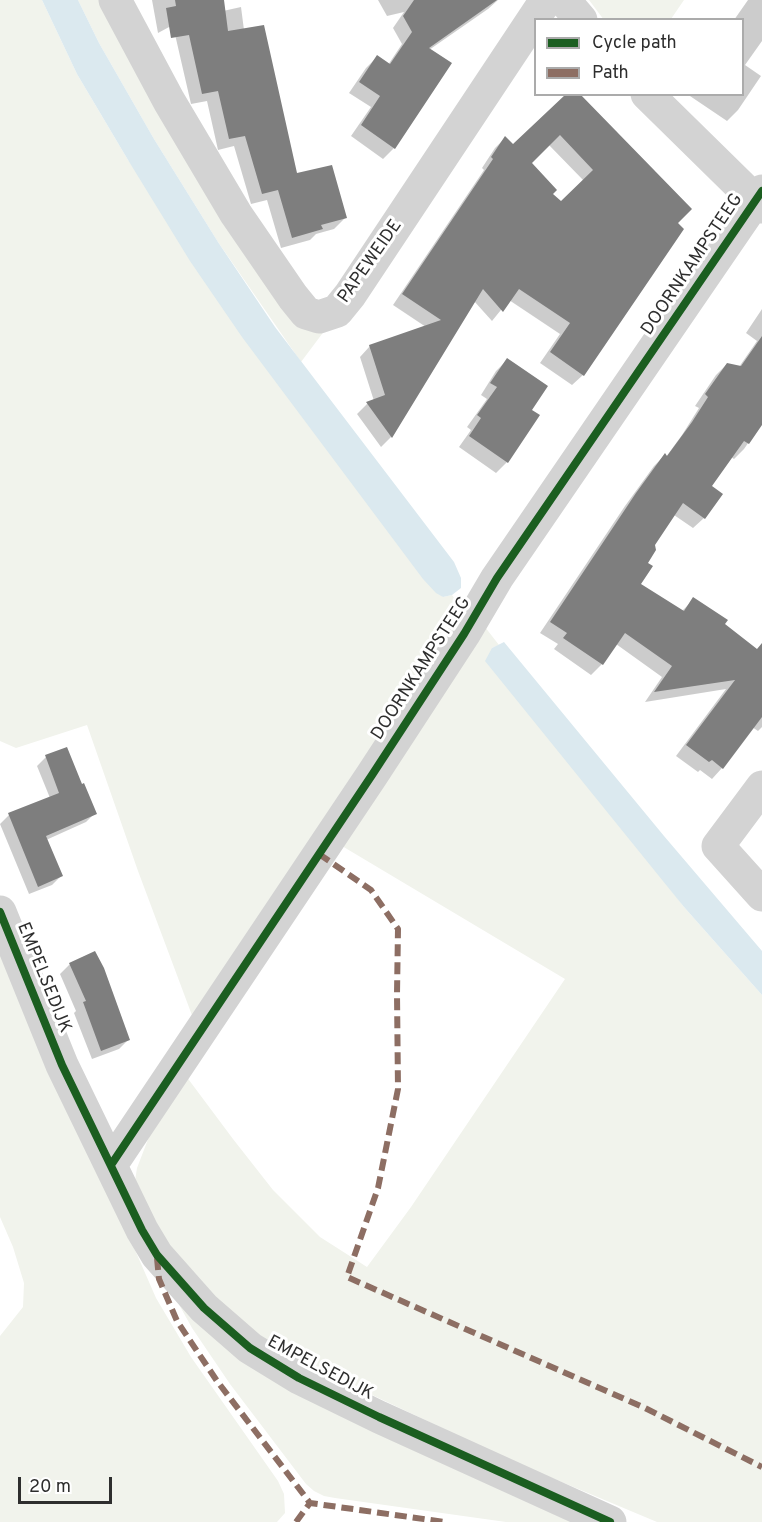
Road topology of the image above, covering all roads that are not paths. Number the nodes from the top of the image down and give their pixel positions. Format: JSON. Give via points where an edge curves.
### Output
{"nodes":[{"id":1,"x":115,"y":0,"type":"edge"},
{"id":2,"x":546,"y":0,"type":"edge"},
{"id":3,"x":564,"y":0,"type":"edge"},
{"id":4,"x":534,"y":18,"type":"edge"},
{"id":5,"x":534,"y":18,"type":"edge"},
{"id":6,"x":579,"y":18,"type":"edge"},
{"id":7,"x":649,"y":96,"type":"edge"},
{"id":8,"x":760,"y":200,"type":"edge"},
{"id":9,"x":762,"y":788,"type":"edge"},
{"id":10,"x":762,"y":895,"type":"edge"},
{"id":11,"x":0,"y":912,"type":"edge"},
{"id":12,"x":111,"y":1165,"type":"junction"},
{"id":13,"x":610,"y":1522,"type":"edge"}],
"edges":[{"from":1,"to":5,"type":"street","name":"PAPEWEIDE","via":[[236,214],[293,297],[306,313],[319,317],[337,311],[350,295]]},
{"from":2,"to":4,"type":"street","name":"PAPEWEIDE"},
{"from":3,"to":6,"type":"street"},
{"from":7,"to":8,"type":"street"},
{"from":8,"to":12,"type":"street","name":"DOORNKAMPSTEEG","via":[[497,578],[464,634]]},
{"from":9,"to":10,"type":"street","via":[[718,846]]},
{"from":11,"to":12,"type":"street","name":"EMPELSEDIJK","via":[[63,1065]]},
{"from":12,"to":13,"type":"street","name":"EMPELSEDIJK","via":[[157,1255],[204,1308],[250,1348],[298,1378]]}]}
